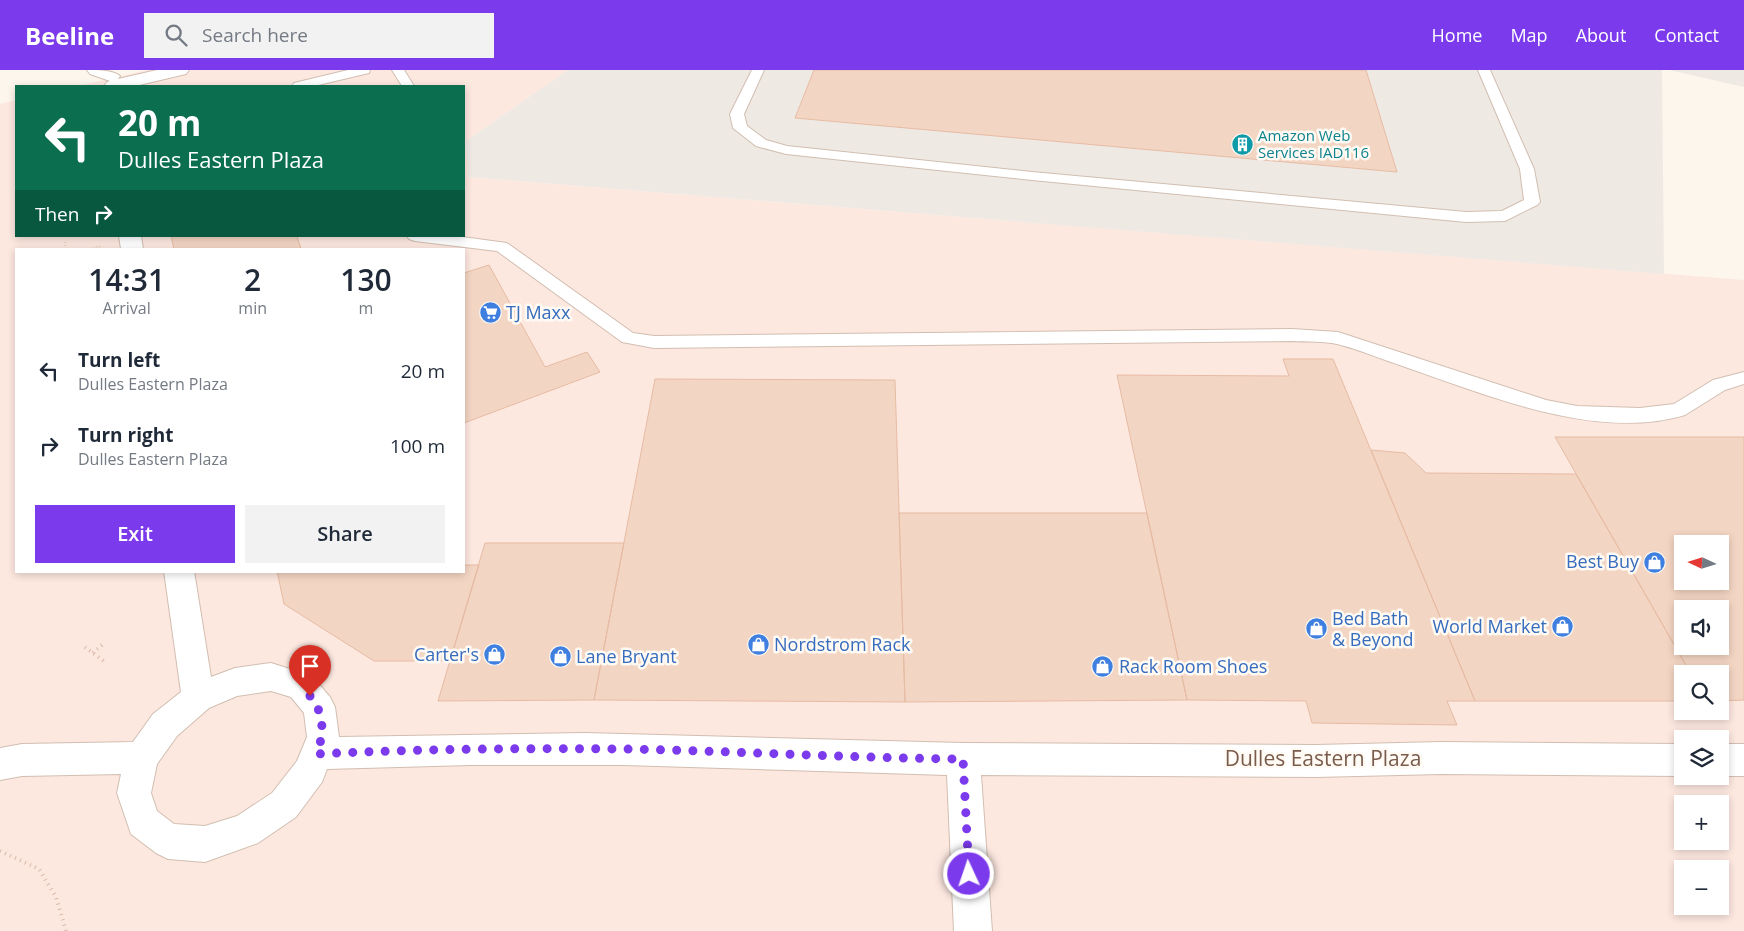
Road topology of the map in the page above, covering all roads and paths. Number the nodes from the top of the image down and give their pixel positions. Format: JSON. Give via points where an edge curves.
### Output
{"nodes":[{"id":1,"x":180,"y":70,"type":"edge"},
{"id":2,"x":364,"y":70,"type":"edge"},
{"id":3,"x":398,"y":70,"type":"edge"},
{"id":4,"x":758,"y":70,"type":"edge"},
{"id":5,"x":1484,"y":70,"type":"edge"},
{"id":6,"x":109,"y":78,"type":"edge"},
{"id":7,"x":303,"y":85,"type":"edge"},
{"id":8,"x":407,"y":85,"type":"edge"},
{"id":9,"x":422,"y":237,"type":"edge"},
{"id":10,"x":65,"y":242,"type":"dead end"},
{"id":11,"x":66,"y":248,"type":"edge"},
{"id":12,"x":1744,"y":378,"type":"edge"},
{"id":13,"x":179,"y":573,"type":"edge"},
{"id":14,"x":102,"y":645,"type":"dead end"},
{"id":15,"x":85,"y":647,"type":"dead end"},
{"id":16,"x":92,"y":653,"type":"junction"},
{"id":17,"x":105,"y":662,"type":"dead end"},
{"id":18,"x":198,"y":698,"type":"junction"},
{"id":19,"x":317,"y":754,"type":"junction"},
{"id":20,"x":142,"y":758,"type":"junction"},
{"id":21,"x":963,"y":759,"type":"junction"},
{"id":22,"x":1674,"y":760,"type":"edge"},
{"id":23,"x":1729,"y":760,"type":"edge"},
{"id":24,"x":1744,"y":760,"type":"edge"},
{"id":25,"x":7,"y":761,"type":"edge"},
{"id":26,"x":0,"y":851,"type":"edge"},
{"id":27,"x":66,"y":931,"type":"edge"},
{"id":28,"x":973,"y":931,"type":"edge"}],
"edges":[{"from":1,"to":6,"type":"street"},
{"from":2,"to":7,"type":"lane"},
{"from":3,"to":8,"type":"lane"},
{"from":4,"to":5,"type":"lane","via":[[737,114],[740,128],[761,143],[786,150],[1466,217],[1505,216],[1532,202],[1527,169]]},
{"from":9,"to":12,"type":"lane","via":[[501,248],[628,338],[654,342],[1292,335],[1338,338],[1545,406],[1577,413],[1640,415],[1678,410],[1719,385]]},
{"from":10,"to":11,"type":"path"},
{"from":13,"to":18,"type":"street"},
{"from":14,"to":16,"type":"path"},
{"from":15,"to":16,"type":"path"},
{"from":16,"to":17,"type":"path"},
{"from":18,"to":19,"type":"street","via":[[236,682],[262,678],[301,686],[319,707],[323,737]]},
{"from":18,"to":20,"type":"street","via":[[166,725]]},
{"from":19,"to":20,"type":"street","via":[[310,771],[284,805],[246,831],[205,844],[168,841],[143,822],[134,793]]},
{"from":19,"to":21,"type":"street","name":"Dulles Eastern Plaza","via":[[379,750],[624,749]]},
{"from":20,"to":25,"type":"street"},
{"from":21,"to":22,"type":"street","name":"Dulles Eastern Plaza"},
{"from":21,"to":28,"type":"street"},
{"from":23,"to":24,"type":"street"},
{"from":26,"to":27,"type":"path","via":[[39,869],[56,897]]}]}
